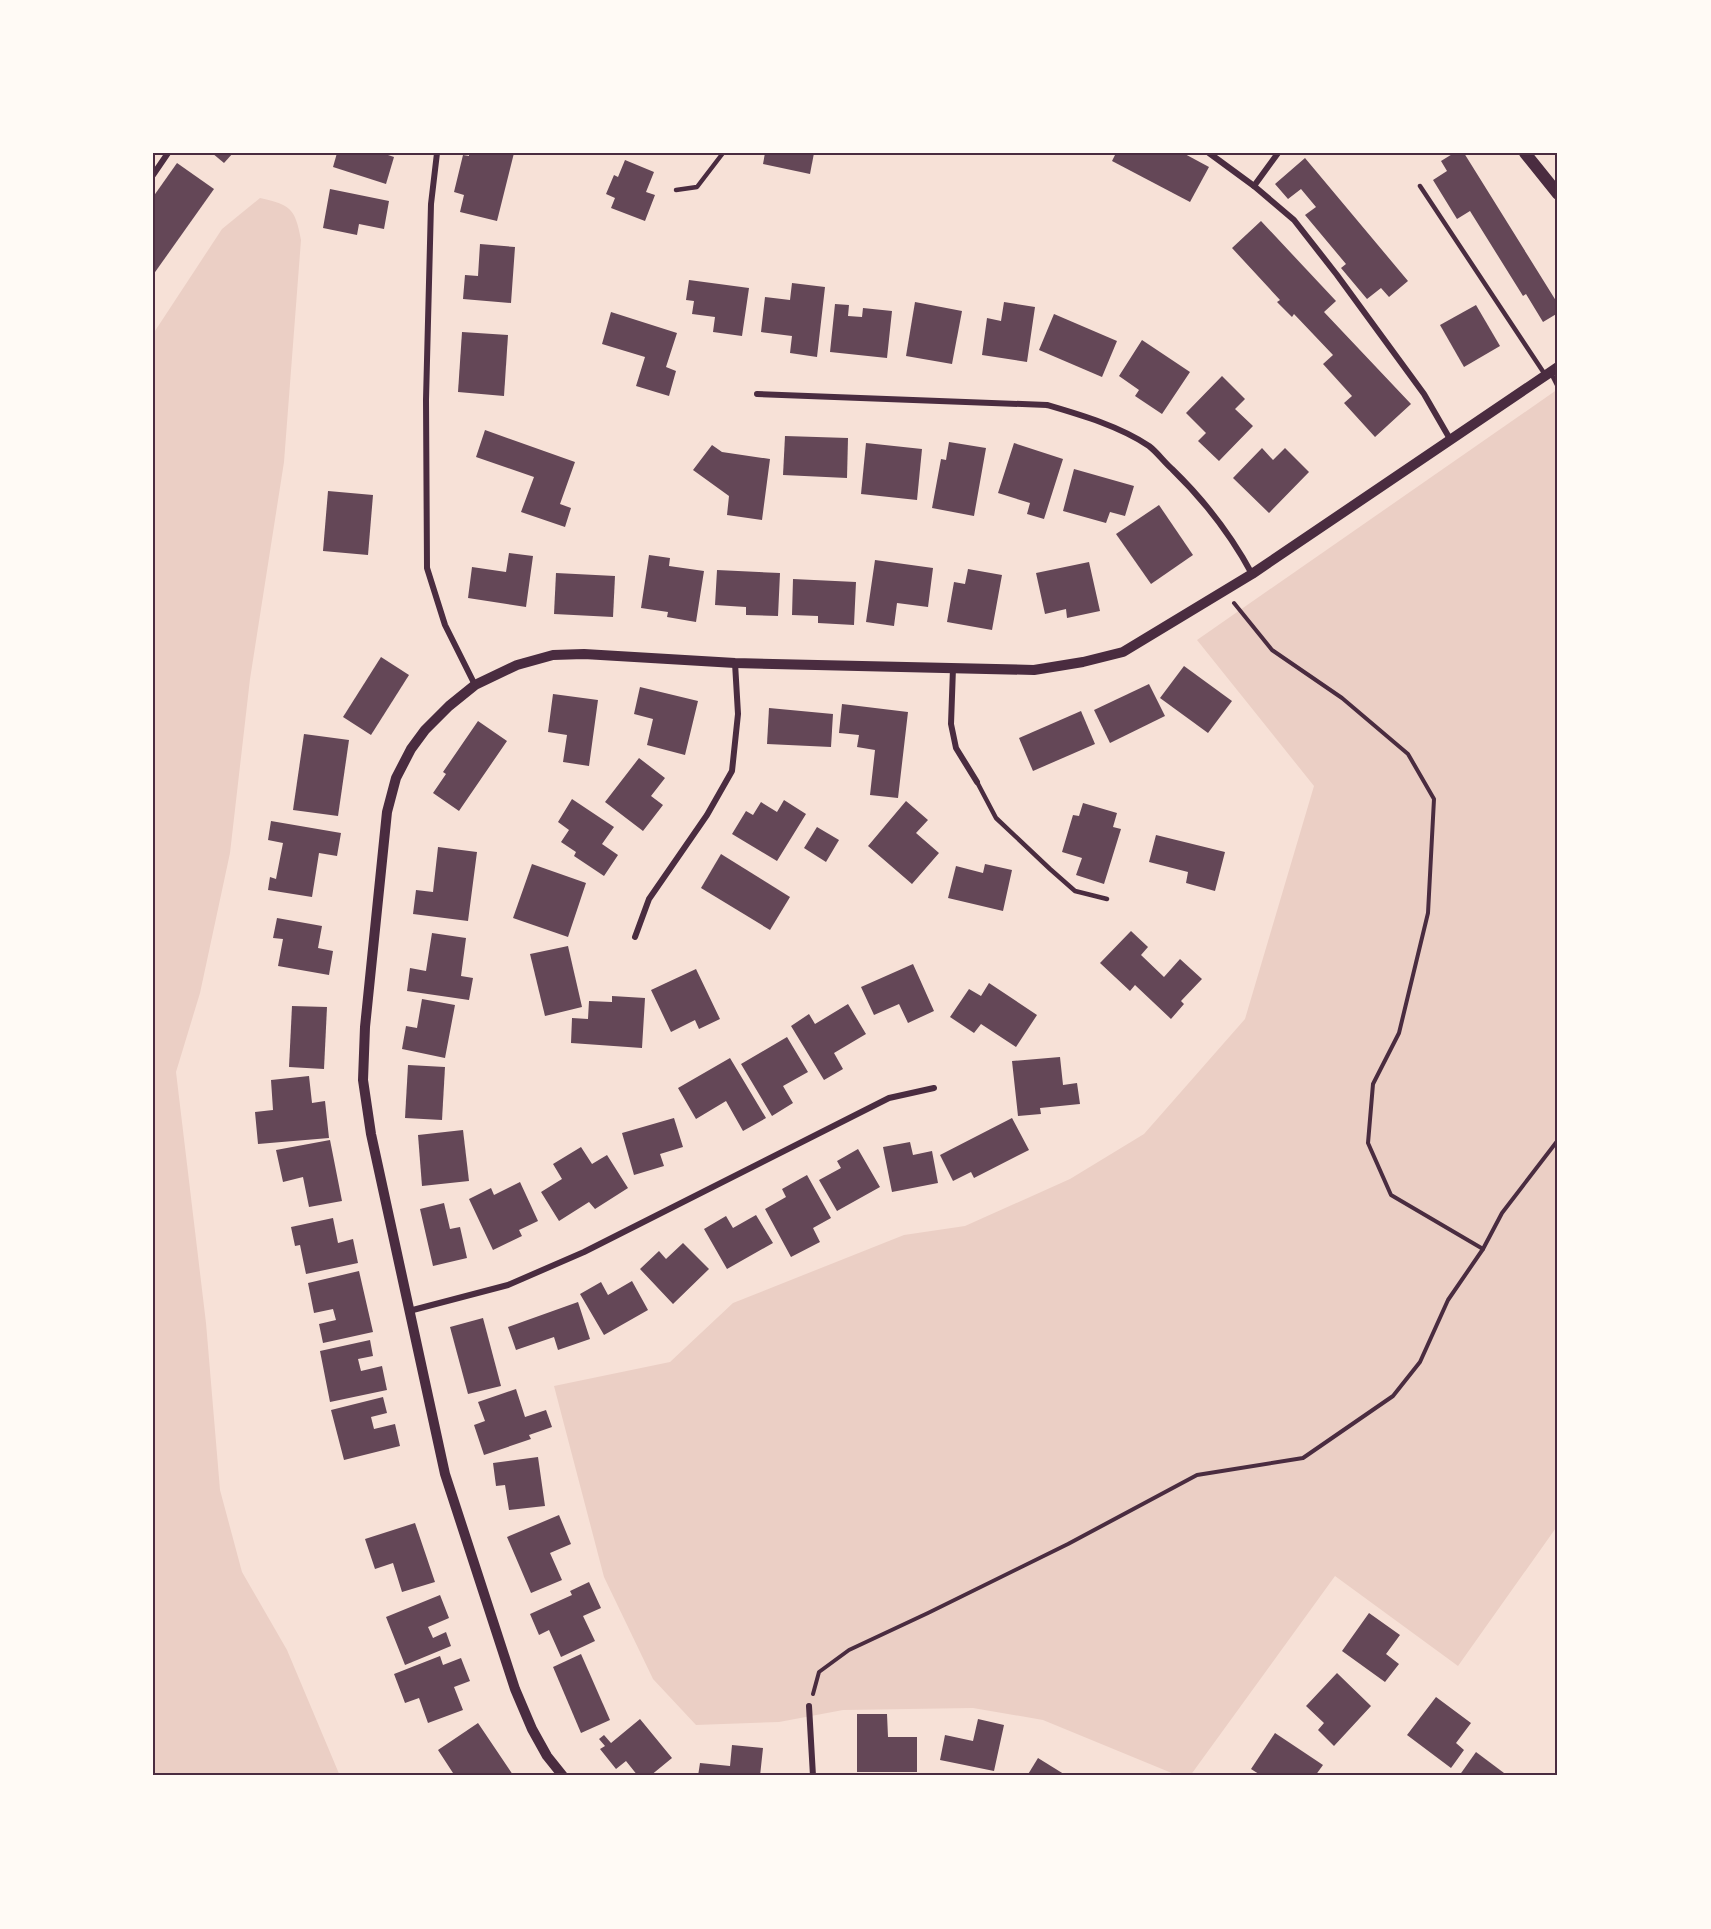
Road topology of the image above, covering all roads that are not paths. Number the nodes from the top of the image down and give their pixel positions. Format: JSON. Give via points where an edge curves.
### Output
{"nodes":[{"id":1,"x":168,"y":153,"type":"edge"},
{"id":2,"x":437,"y":153,"type":"edge"},
{"id":3,"x":723,"y":153,"type":"edge"},
{"id":4,"x":1209,"y":153,"type":"edge"},
{"id":5,"x":1278,"y":153,"type":"edge"},
{"id":6,"x":1525,"y":153,"type":"edge"},
{"id":7,"x":153,"y":175,"type":"edge"},
{"id":8,"x":1254,"y":186,"type":"junction"},
{"id":9,"x":1420,"y":186,"type":"dead end"},
{"id":10,"x":676,"y":189,"type":"dead end"},
{"id":11,"x":1558,"y":194,"type":"edge"},
{"id":12,"x":1551,"y":372,"type":"edge"},
{"id":13,"x":1558,"y":387,"type":"edge"},
{"id":14,"x":757,"y":394,"type":"dead end"},
{"id":15,"x":1450,"y":439,"type":"junction"},
{"id":16,"x":1252,"y":574,"type":"junction"},
{"id":17,"x":735,"y":663,"type":"junction"},
{"id":18,"x":953,"y":668,"type":"junction"},
{"id":19,"x":475,"y":685,"type":"junction"},
{"id":20,"x":977,"y":782,"type":"joint"},
{"id":21,"x":1107,"y":898,"type":"dead end"},
{"id":22,"x":635,"y":937,"type":"dead end"},
{"id":23,"x":934,"y":1088,"type":"dead end"},
{"id":24,"x":409,"y":1311,"type":"junction"},
{"id":25,"x":809,"y":1706,"type":"road end"},
{"id":26,"x":563,"y":1776,"type":"edge"},
{"id":27,"x":813,"y":1776,"type":"edge"}],
"edges":[{"from":1,"to":7,"type":"street"},
{"from":2,"to":19,"type":"street","via":[[431,204],[426,400],[427,568],[445,625]]},
{"from":3,"to":10,"type":"lane","via":[[697,187]]},
{"from":4,"to":8,"type":"street"},
{"from":5,"to":8,"type":"street"},
{"from":6,"to":11,"type":"main road"},
{"from":8,"to":15,"type":"street","via":[[1294,220],[1337,275],[1424,394]]},
{"from":9,"to":12,"type":"lane"},
{"from":12,"to":13,"type":"lane"},
{"from":12,"to":15,"type":"street"},
{"from":14,"to":16,"type":"street","via":[[1047,405],[1078,414],[1149,447],[1193,489],[1221,524]]},
{"from":15,"to":16,"type":"street"},
{"from":16,"to":18,"type":"street","via":[[1123,652],[1034,670]]},
{"from":17,"to":18,"type":"street"},
{"from":17,"to":19,"type":"street","via":[[584,654],[553,656],[517,665]]},
{"from":17,"to":22,"type":"street","via":[[738,714],[732,771],[649,899]]},
{"from":18,"to":20,"type":"street","via":[[951,724],[956,748]]},
{"from":19,"to":24,"type":"street","via":[[449,706],[411,749],[396,778],[385,824],[364,1027],[363,1080]]},
{"from":20,"to":21,"type":"lane","via":[[996,818],[1075,891]]},
{"from":23,"to":24,"type":"street","via":[[889,1098],[615,1237],[508,1285]]},
{"from":24,"to":26,"type":"street","via":[[446,1474],[512,1678],[532,1729]]},
{"from":25,"to":27,"type":"street"}]}
